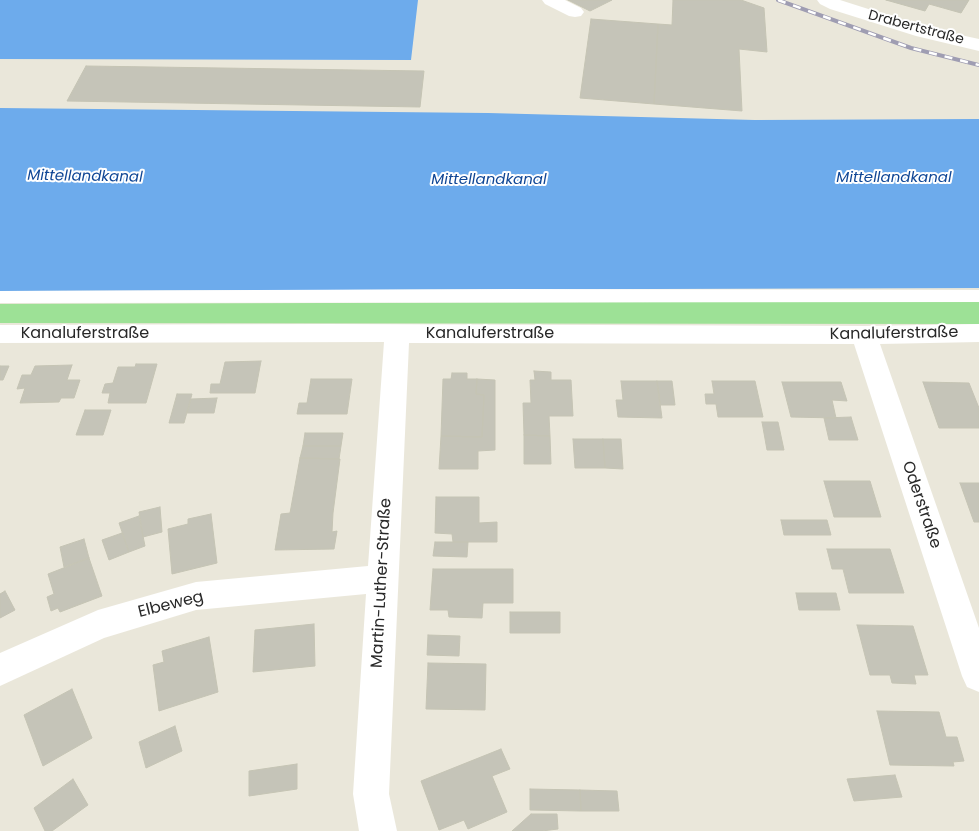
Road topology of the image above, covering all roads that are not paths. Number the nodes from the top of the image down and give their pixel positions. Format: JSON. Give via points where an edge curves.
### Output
{"nodes":[{"id":1,"x":552,"y":0,"type":"edge"},
{"id":2,"x":826,"y":0,"type":"edge"},
{"id":3,"x":575,"y":12,"type":"dead end"},
{"id":4,"x":979,"y":45,"type":"edge"},
{"id":5,"x":979,"y":296,"type":"edge"},
{"id":6,"x":0,"y":297,"type":"edge"},
{"id":7,"x":979,"y":333,"type":"edge"},
{"id":8,"x":0,"y":334,"type":"edge"},
{"id":9,"x":397,"y":334,"type":"junction"},
{"id":10,"x":864,"y":335,"type":"junction"},
{"id":11,"x":382,"y":579,"type":"junction"},
{"id":12,"x":0,"y":670,"type":"edge"},
{"id":13,"x":979,"y":676,"type":"edge"},
{"id":14,"x":378,"y":831,"type":"edge"}],
"edges":[{"from":1,"to":3,"type":"street"},
{"from":2,"to":4,"type":"street","name":"Drabertstraße","via":[[923,32]]},
{"from":5,"to":6,"type":"lane"},
{"from":7,"to":10,"type":"street","name":"Kanaluferstraße"},
{"from":8,"to":9,"type":"street","name":"Kanaluferstraße"},
{"from":9,"to":10,"type":"street","name":"Kanaluferstraße"},
{"from":9,"to":11,"type":"street","name":"Martin-Luther-Straße"},
{"from":10,"to":13,"type":"street","name":"Oderstraße"},
{"from":11,"to":12,"type":"street","name":"Elbeweg","via":[[196,596],[98,625]]},
{"from":11,"to":14,"type":"street","name":"Martin-Luther-Straße","via":[[371,794]]}]}
